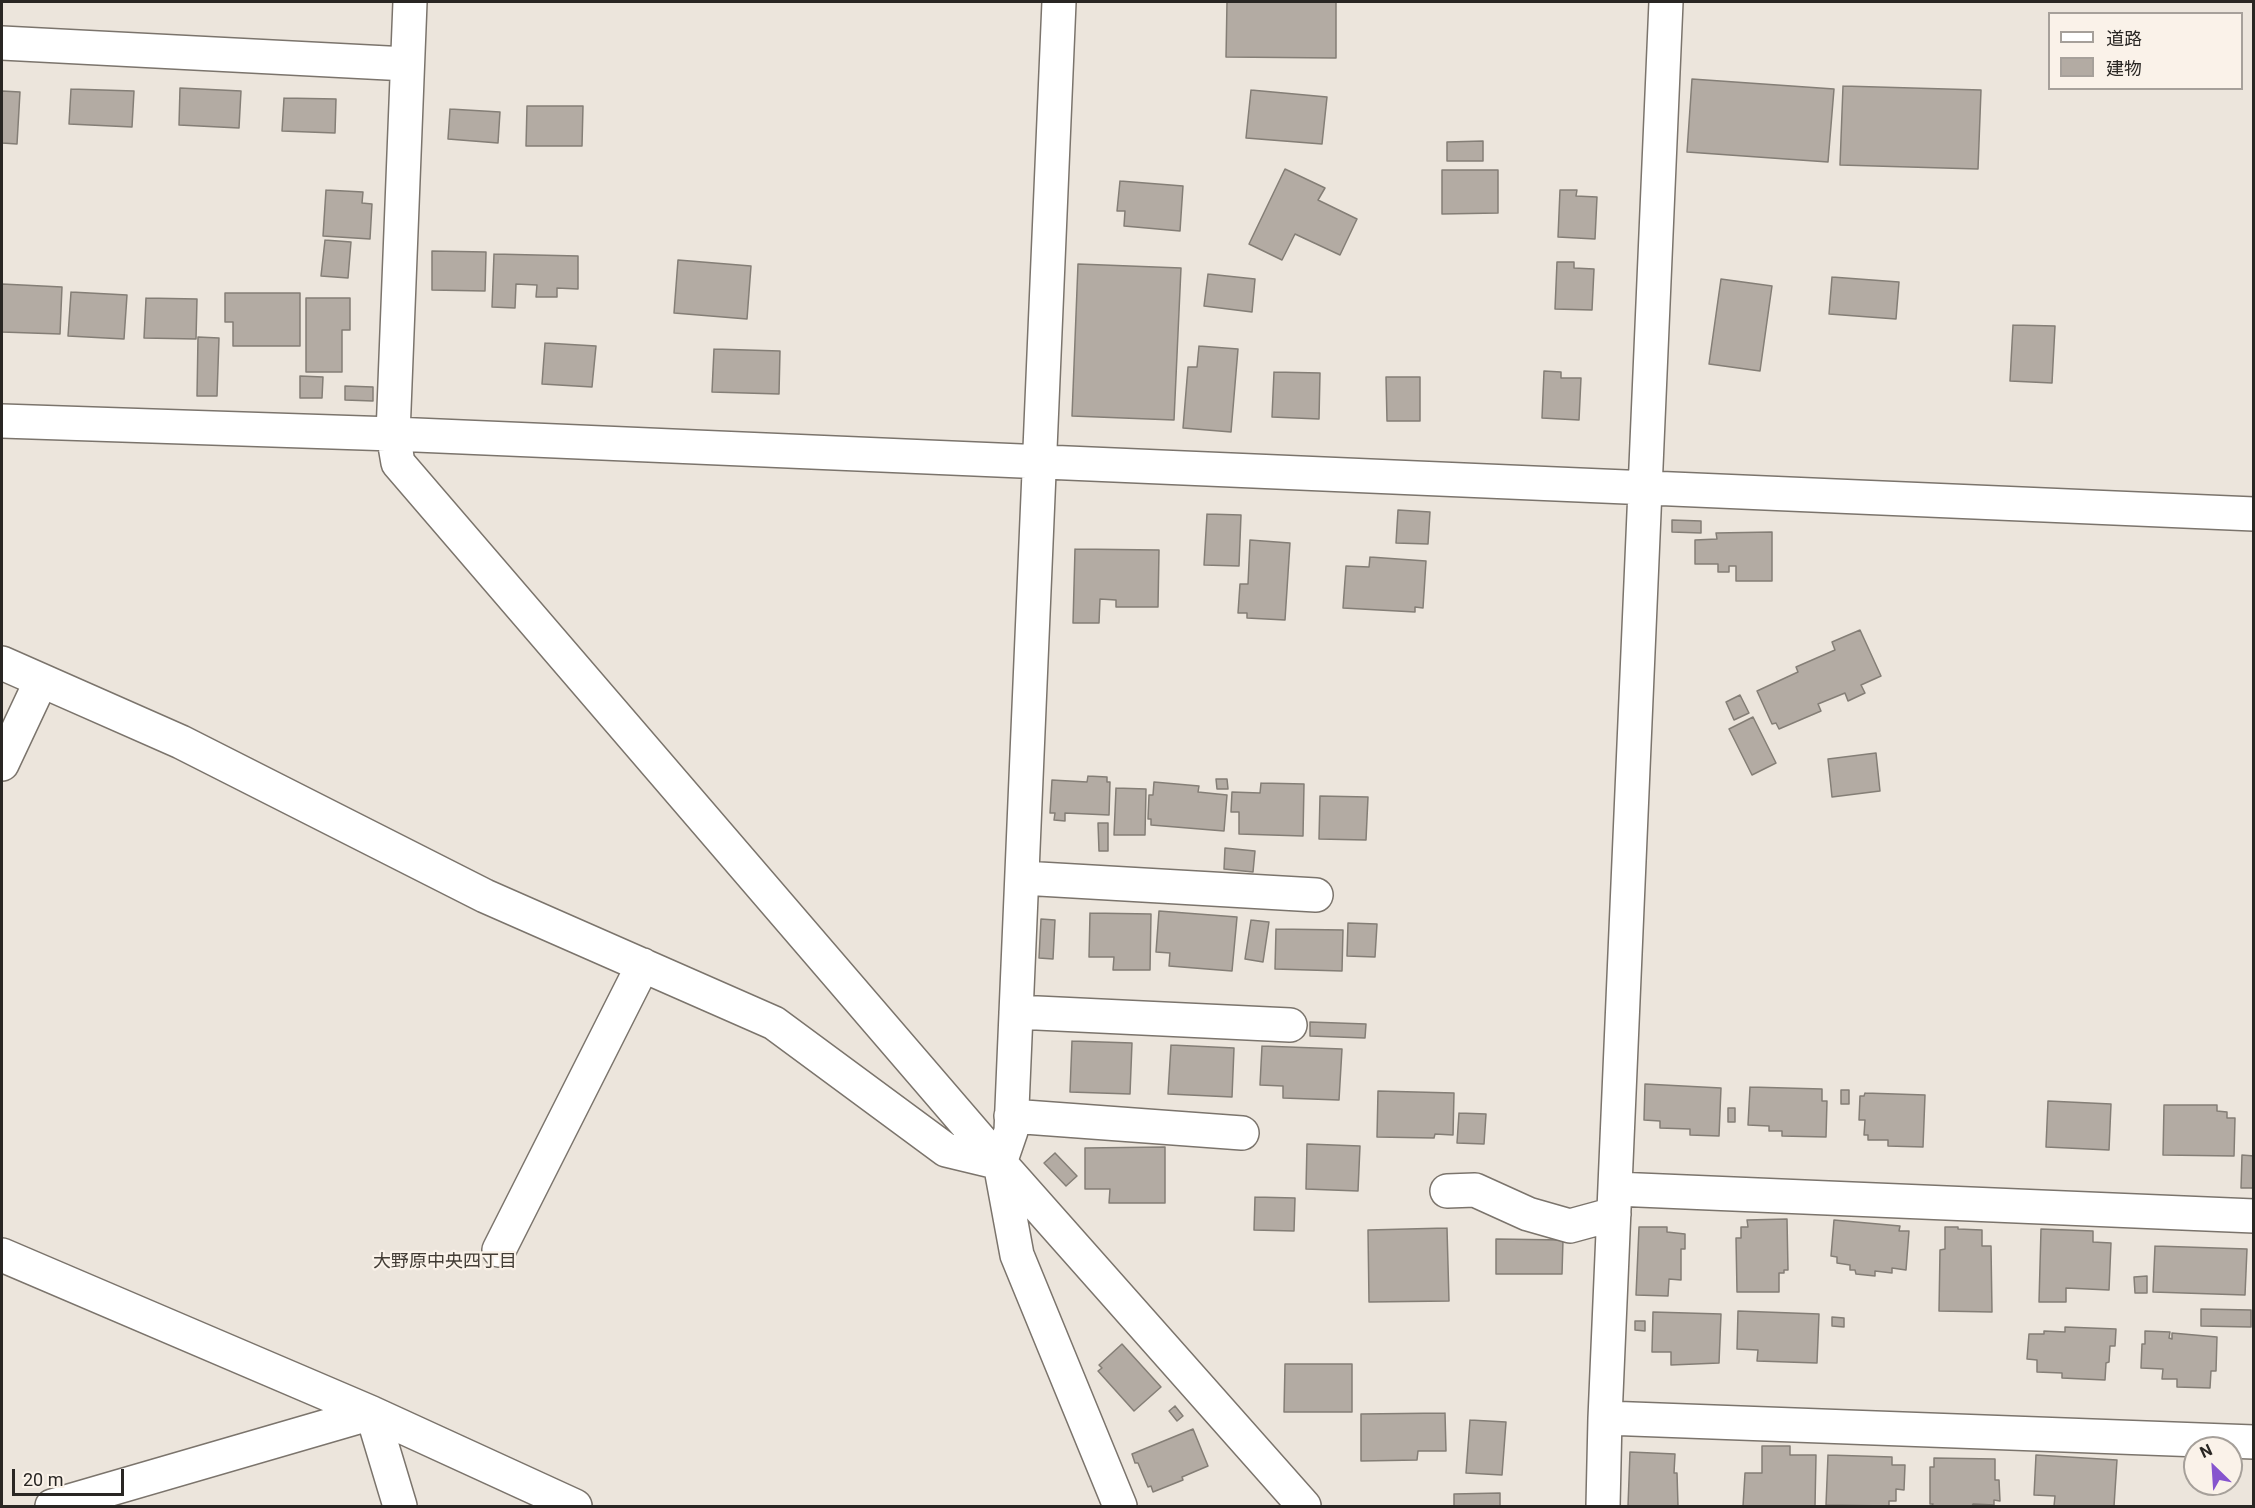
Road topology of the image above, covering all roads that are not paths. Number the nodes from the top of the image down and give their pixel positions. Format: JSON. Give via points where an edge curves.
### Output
{"nodes":[{"id":1,"x":410,"y":2,"type":"edge"},
{"id":2,"x":1059,"y":2,"type":"edge"},
{"id":3,"x":1666,"y":2,"type":"edge"},
{"id":4,"x":2,"y":43,"type":"edge"},
{"id":5,"x":408,"y":64,"type":"junction"},
{"id":6,"x":2,"y":422,"type":"edge"},
{"id":7,"x":393,"y":434,"type":"junction"},
{"id":8,"x":1039,"y":463,"type":"junction"},
{"id":9,"x":1645,"y":488,"type":"junction"},
{"id":10,"x":2253,"y":514,"type":"edge"},
{"id":11,"x":2,"y":663,"type":"edge"},
{"id":12,"x":41,"y":681,"type":"junction"},
{"id":13,"x":2,"y":764,"type":"edge"},
{"id":14,"x":1022,"y":878,"type":"junction"},
{"id":15,"x":1316,"y":896,"type":"dead end"},
{"id":16,"x":643,"y":965,"type":"junction"},
{"id":17,"x":1016,"y":1012,"type":"junction"},
{"id":18,"x":1290,"y":1025,"type":"dead end"},
{"id":19,"x":1011,"y":1116,"type":"junction"},
{"id":20,"x":1242,"y":1133,"type":"dead end"},
{"id":21,"x":1000,"y":1163,"type":"junction"},
{"id":22,"x":1447,"y":1191,"type":"dead end"},
{"id":23,"x":1615,"y":1202,"type":"junction"},
{"id":24,"x":2253,"y":1216,"type":"edge"},
{"id":25,"x":499,"y":1250,"type":"dead end"},
{"id":26,"x":2,"y":1255,"type":"edge"},
{"id":27,"x":372,"y":1413,"type":"junction"},
{"id":28,"x":1605,"y":1418,"type":"junction"},
{"id":29,"x":2253,"y":1442,"type":"edge"},
{"id":30,"x":138,"y":1494,"type":"edge"},
{"id":31,"x":52,"y":1506,"type":"edge"},
{"id":32,"x":400,"y":1506,"type":"edge"},
{"id":33,"x":575,"y":1506,"type":"edge"},
{"id":34,"x":1120,"y":1506,"type":"edge"},
{"id":35,"x":1304,"y":1506,"type":"edge"},
{"id":36,"x":1604,"y":1506,"type":"edge"}],
"edges":[{"from":1,"to":5,"type":"street"},
{"from":2,"to":8,"type":"street"},
{"from":3,"to":9,"type":"street"},
{"from":4,"to":5,"type":"street"},
{"from":5,"to":7,"type":"street"},
{"from":6,"to":7,"type":"street"},
{"from":7,"to":8,"type":"street"},
{"from":7,"to":21,"type":"street","via":[[398,464]]},
{"from":8,"to":9,"type":"street"},
{"from":8,"to":14,"type":"street"},
{"from":9,"to":10,"type":"street"},
{"from":9,"to":23,"type":"street"},
{"from":11,"to":12,"type":"street"},
{"from":12,"to":13,"type":"street"},
{"from":12,"to":16,"type":"street","via":[[181,742],[485,896]]},
{"from":14,"to":15,"type":"street"},
{"from":14,"to":17,"type":"street"},
{"from":16,"to":21,"type":"street","via":[[774,1023],[946,1150]]},
{"from":16,"to":25,"type":"street"},
{"from":17,"to":18,"type":"street"},
{"from":17,"to":19,"type":"street"},
{"from":19,"to":20,"type":"street"},
{"from":19,"to":21,"type":"street","via":[[1011,1131]]},
{"from":21,"to":34,"type":"street","via":[[1017,1255]]},
{"from":21,"to":35,"type":"street"},
{"from":22,"to":23,"type":"street","via":[[1475,1190],[1528,1214],[1570,1226]]},
{"from":23,"to":24,"type":"street"},
{"from":23,"to":28,"type":"street"},
{"from":26,"to":27,"type":"street"},
{"from":27,"to":30,"type":"street"},
{"from":27,"to":32,"type":"street"},
{"from":27,"to":33,"type":"street"},
{"from":28,"to":29,"type":"street"},
{"from":28,"to":36,"type":"street"},
{"from":30,"to":31,"type":"street"}]}
